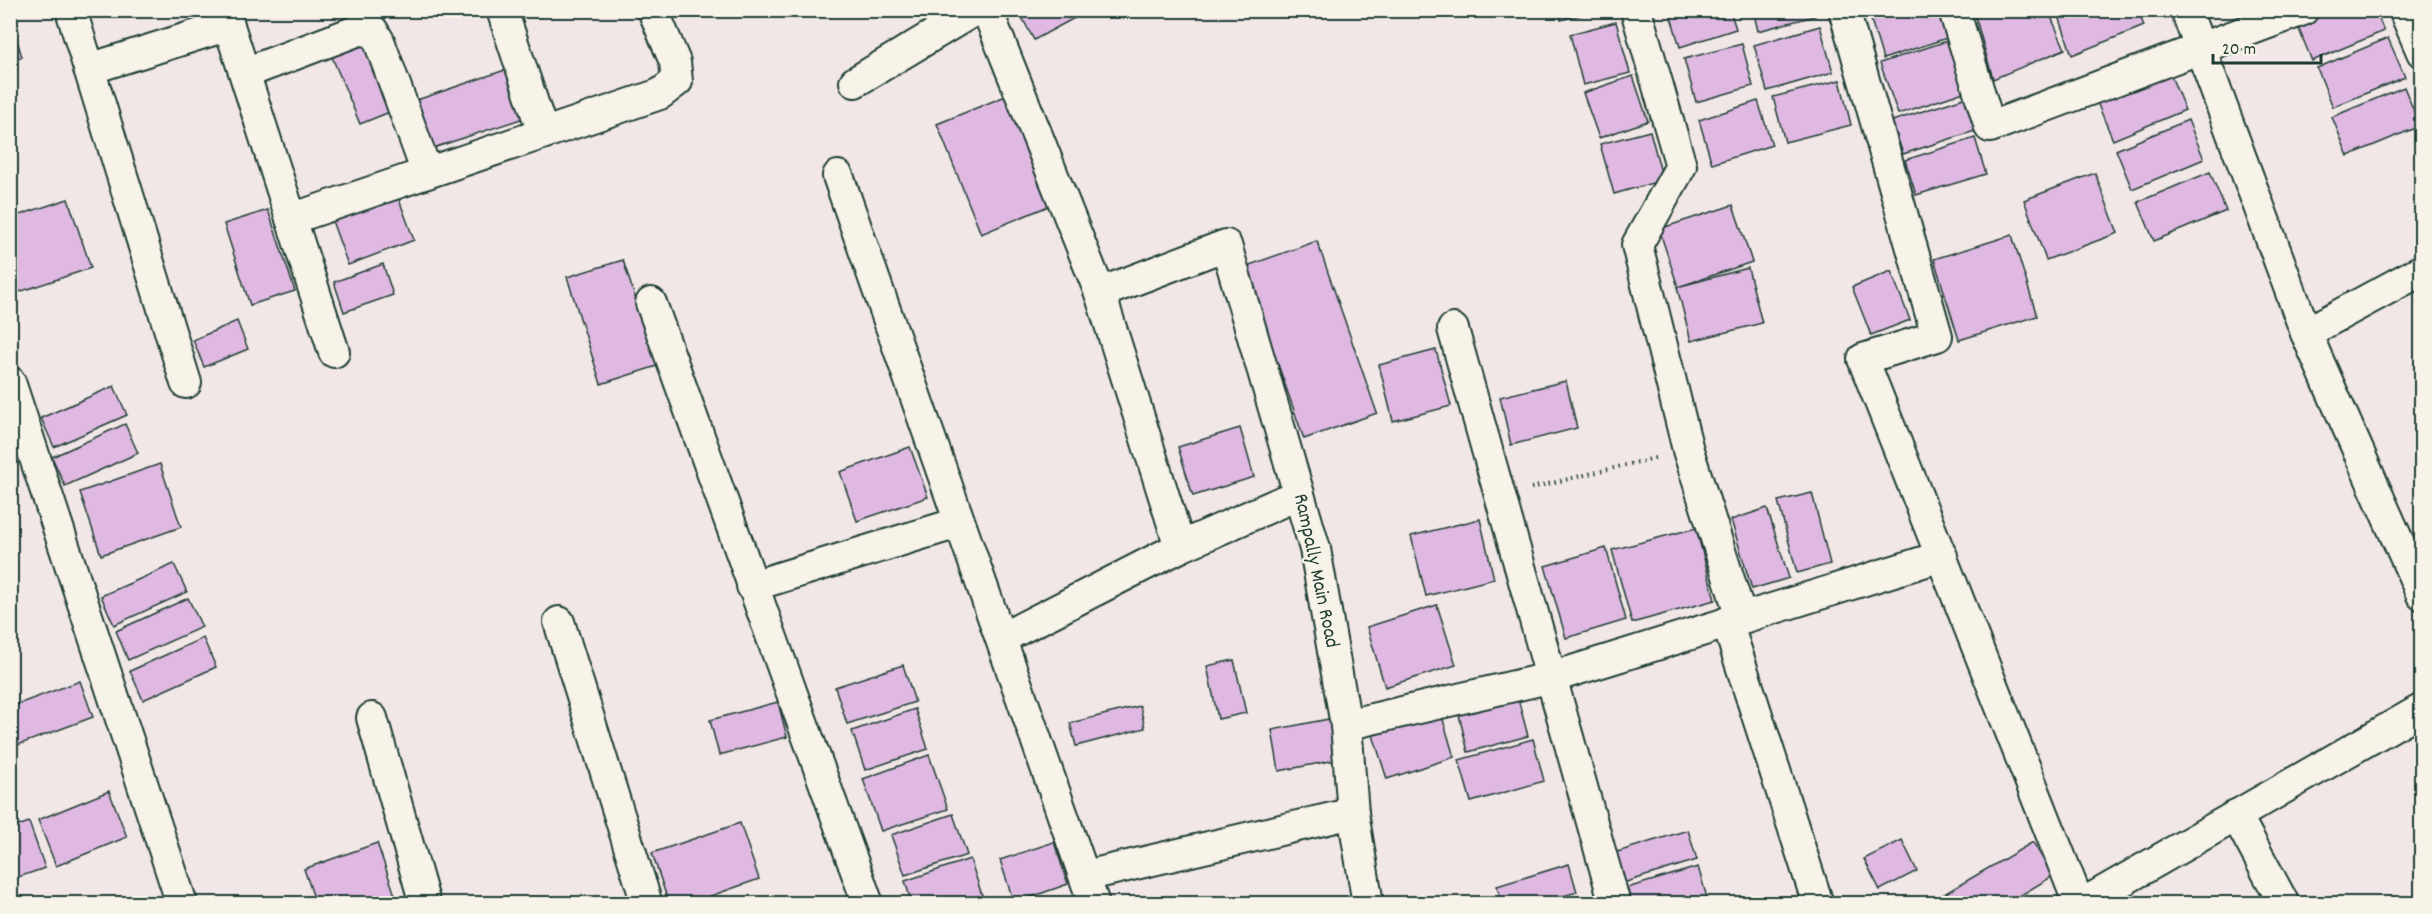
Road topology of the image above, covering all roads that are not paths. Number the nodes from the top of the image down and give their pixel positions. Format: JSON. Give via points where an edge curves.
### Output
{"nodes":[{"id":1,"x":71,"y":10,"type":"edge"},
{"id":2,"x":502,"y":10,"type":"edge"},
{"id":3,"x":653,"y":10,"type":"edge"},
{"id":4,"x":975,"y":10,"type":"edge"},
{"id":5,"x":987,"y":10,"type":"edge"},
{"id":6,"x":1636,"y":10,"type":"edge"},
{"id":7,"x":1844,"y":10,"type":"edge"},
{"id":8,"x":1954,"y":10,"type":"edge"},
{"id":9,"x":2186,"y":10,"type":"edge"},
{"id":10,"x":2302,"y":10,"type":"edge"},
{"id":11,"x":2404,"y":10,"type":"edge"},
{"id":12,"x":227,"y":18,"type":"edge"},
{"id":13,"x":2200,"y":48,"type":"junction"},
{"id":14,"x":2421,"y":52,"type":"edge"},
{"id":15,"x":89,"y":69,"type":"junction"},
{"id":16,"x":245,"y":73,"type":"junction"},
{"id":17,"x":855,"y":82,"type":"dead end"},
{"id":18,"x":543,"y":133,"type":"junction"},
{"id":19,"x":427,"y":173,"type":"junction"},
{"id":20,"x":838,"y":176,"type":"dead end"},
{"id":21,"x":291,"y":219,"type":"junction"},
{"id":22,"x":2421,"y":270,"type":"edge"},
{"id":23,"x":1100,"y":293,"type":"junction"},
{"id":24,"x":651,"y":303,"type":"dead end"},
{"id":25,"x":1453,"y":329,"type":"dead end"},
{"id":26,"x":2306,"y":333,"type":"junction"},
{"id":27,"x":334,"y":352,"type":"dead end"},
{"id":28,"x":10,"y":382,"type":"edge"},
{"id":29,"x":186,"y":382,"type":"dead end"},
{"id":30,"x":1299,"y":494,"type":"junction"},
{"id":31,"x":958,"y":522,"type":"junction"},
{"id":32,"x":1180,"y":547,"type":"junction"},
{"id":33,"x":1942,"y":556,"type":"junction"},
{"id":34,"x":752,"y":586,"type":"junction"},
{"id":35,"x":2421,"y":595,"type":"edge"},
{"id":36,"x":1734,"y":619,"type":"junction"},
{"id":37,"x":559,"y":622,"type":"dead end"},
{"id":38,"x":1002,"y":638,"type":"junction"},
{"id":39,"x":1553,"y":677,"type":"junction"},
{"id":40,"x":2421,"y":710,"type":"edge"},
{"id":41,"x":372,"y":718,"type":"dead end"},
{"id":42,"x":1346,"y":725,"type":"junction"},
{"id":43,"x":1353,"y":813,"type":"junction"},
{"id":44,"x":2236,"y":815,"type":"junction"},
{"id":45,"x":1089,"y":890,"type":"edge"},
{"id":46,"x":182,"y":903,"type":"edge"},
{"id":47,"x":426,"y":903,"type":"edge"},
{"id":48,"x":647,"y":903,"type":"edge"},
{"id":49,"x":868,"y":903,"type":"edge"},
{"id":50,"x":1368,"y":903,"type":"edge"},
{"id":51,"x":1615,"y":903,"type":"edge"},
{"id":52,"x":1818,"y":903,"type":"edge"},
{"id":53,"x":2081,"y":903,"type":"edge"},
{"id":54,"x":2284,"y":903,"type":"edge"}],
"edges":[{"from":1,"to":15,"type":"street"},
{"from":2,"to":18,"type":"street"},
{"from":3,"to":18,"type":"street","via":[[675,62],[677,81],[660,94]]},
{"from":4,"to":17,"type":"street"},
{"from":5,"to":23,"type":"street"},
{"from":6,"to":36,"type":"street","via":[[1681,166],[1637,245]]},
{"from":7,"to":33,"type":"street","via":[[1937,336],[1863,359]]},
{"from":8,"to":13,"type":"street","via":[[1990,127]]},
{"from":9,"to":13,"type":"street"},
{"from":10,"to":13,"type":"street"},
{"from":11,"to":14,"type":"street"},
{"from":12,"to":15,"type":"street"},
{"from":12,"to":16,"type":"street"},
{"from":13,"to":26,"type":"street"},
{"from":15,"to":29,"type":"street"},
{"from":16,"to":19,"type":"street","via":[[359,30],[373,31]]},
{"from":16,"to":21,"type":"street"},
{"from":18,"to":19,"type":"street"},
{"from":19,"to":21,"type":"street"},
{"from":20,"to":31,"type":"street"},
{"from":21,"to":27,"type":"street"},
{"from":22,"to":26,"type":"street"},
{"from":23,"to":30,"type":"street","name":"Rampally Main Road","via":[[1226,245]]},
{"from":23,"to":32,"type":"street"},
{"from":24,"to":34,"type":"street"},
{"from":25,"to":39,"type":"street"},
{"from":26,"to":35,"type":"street"},
{"from":28,"to":46,"type":"street"},
{"from":30,"to":32,"type":"street"},
{"from":30,"to":42,"type":"street","name":"Rampally Main Road","via":[[1315,549]]},
{"from":31,"to":34,"type":"street"},
{"from":31,"to":38,"type":"street"},
{"from":32,"to":38,"type":"street"},
{"from":33,"to":36,"type":"street"},
{"from":33,"to":53,"type":"street"},
{"from":34,"to":49,"type":"street"},
{"from":36,"to":39,"type":"street"},
{"from":36,"to":52,"type":"street"},
{"from":37,"to":48,"type":"street"},
{"from":38,"to":45,"type":"street"},
{"from":39,"to":42,"type":"street"},
{"from":39,"to":51,"type":"street"},
{"from":40,"to":44,"type":"street"},
{"from":41,"to":47,"type":"street"},
{"from":42,"to":43,"type":"street","name":"Rampally Main Road"},
{"from":43,"to":45,"type":"street"},
{"from":43,"to":50,"type":"street","name":"Rampally Main Road"},
{"from":44,"to":53,"type":"street"},
{"from":44,"to":54,"type":"street"}]}
